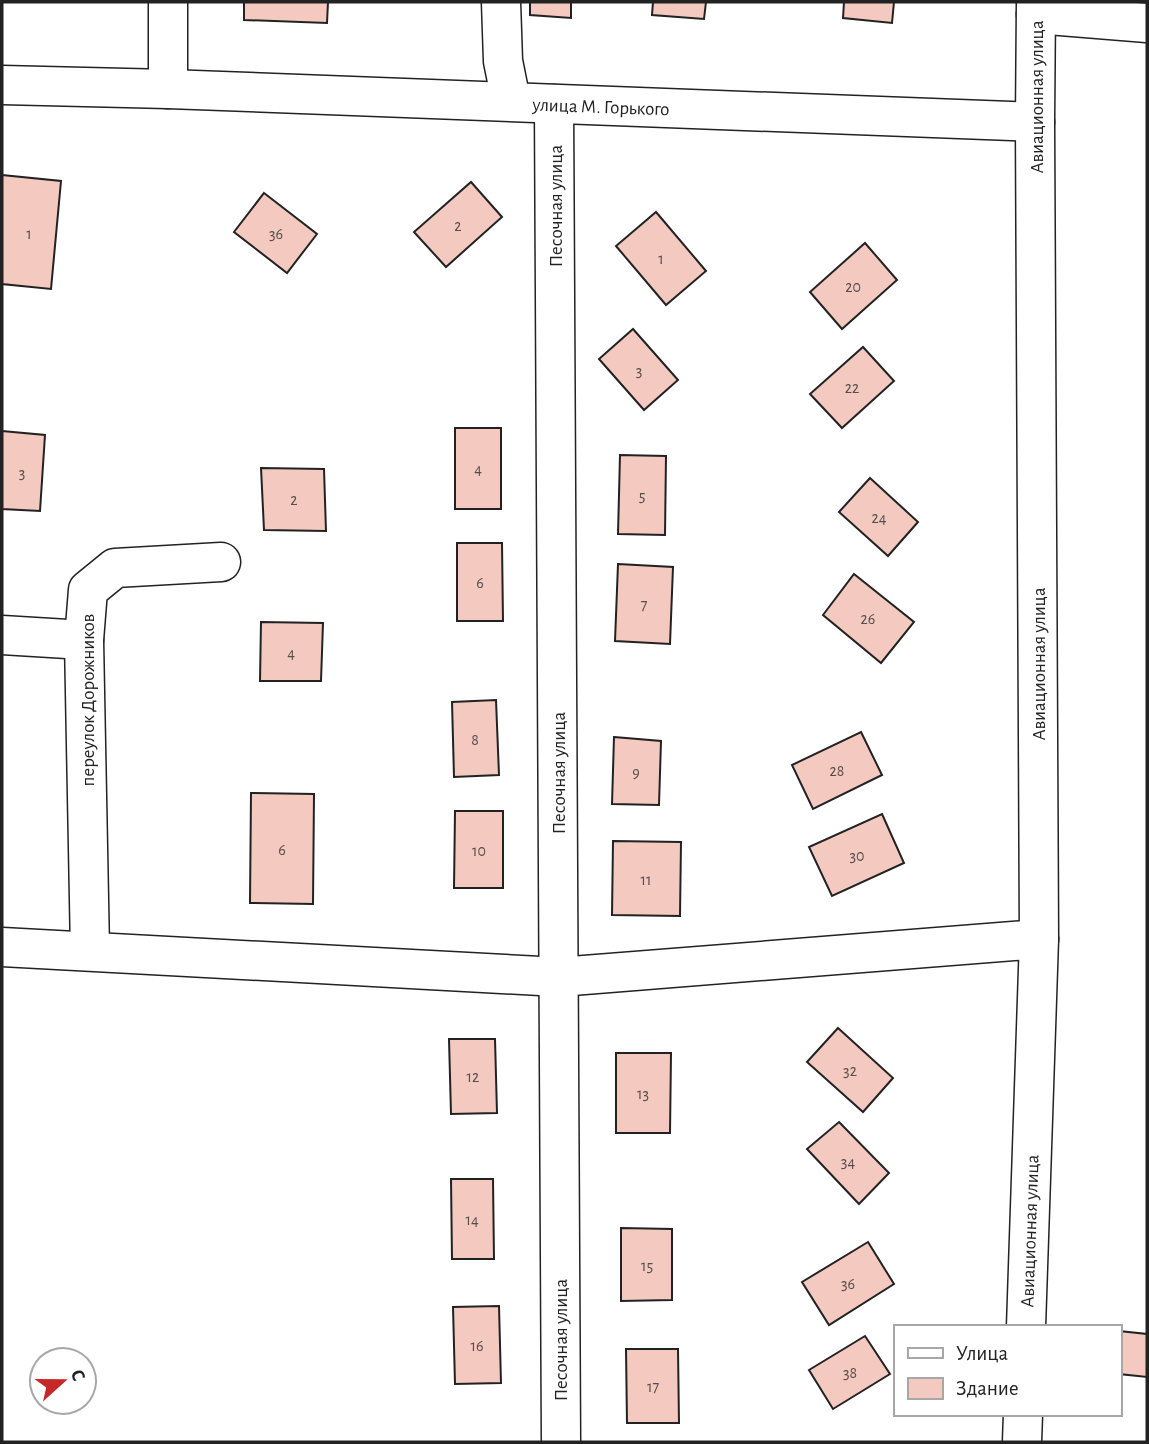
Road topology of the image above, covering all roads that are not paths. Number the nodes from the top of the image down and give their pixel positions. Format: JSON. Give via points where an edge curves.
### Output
{"nodes":[{"id":1,"x":168,"y":2,"type":"edge"},
{"id":2,"x":501,"y":2,"type":"edge"},
{"id":3,"x":1036,"y":8,"type":"edge"},
{"id":4,"x":1147,"y":23,"type":"edge"},
{"id":5,"x":2,"y":85,"type":"edge"},
{"id":6,"x":168,"y":89,"type":"junction"},
{"id":7,"x":511,"y":101,"type":"junction"},
{"id":8,"x":554,"y":104,"type":"junction"},
{"id":9,"x":1035,"y":122,"type":"junction"},
{"id":10,"x":220,"y":562,"type":"dead end"},
{"id":11,"x":2,"y":635,"type":"edge"},
{"id":12,"x":84,"y":640,"type":"junction"},
{"id":13,"x":1039,"y":939,"type":"junction"},
{"id":14,"x":2,"y":947,"type":"edge"},
{"id":15,"x":90,"y":951,"type":"junction"},
{"id":16,"x":559,"y":977,"type":"junction"},
{"id":17,"x":1026,"y":1325,"type":"edge"},
{"id":18,"x":1023,"y":1416,"type":"edge"},
{"id":19,"x":561,"y":1442,"type":"edge"},
{"id":20,"x":1022,"y":1442,"type":"edge"}],
"edges":[{"from":1,"to":6,"type":"street"},
{"from":2,"to":7,"type":"street","via":[[503,61]]},
{"from":3,"to":4,"type":"street"},
{"from":3,"to":9,"type":"street","name":"Авиационная улица"},
{"from":5,"to":6,"type":"street","name":"улица М. Горького"},
{"from":6,"to":7,"type":"street","name":"улица М. Горького"},
{"from":7,"to":8,"type":"street","name":"улица М. Горького"},
{"from":8,"to":9,"type":"street","name":"улица М. Горького"},
{"from":8,"to":16,"type":"street","name":"Песочная улица"},
{"from":9,"to":13,"type":"street","name":"Авиационная улица"},
{"from":10,"to":12,"type":"street","name":"переулок Дорожников","via":[[115,568],[88,590]]},
{"from":11,"to":12,"type":"street"},
{"from":12,"to":15,"type":"street","name":"переулок Дорожников"},
{"from":13,"to":16,"type":"street"},
{"from":13,"to":17,"type":"street","name":"Авиационная улица"},
{"from":14,"to":15,"type":"street"},
{"from":15,"to":16,"type":"street"},
{"from":16,"to":19,"type":"street","name":"Песочная улица"},
{"from":18,"to":20,"type":"street"}]}
